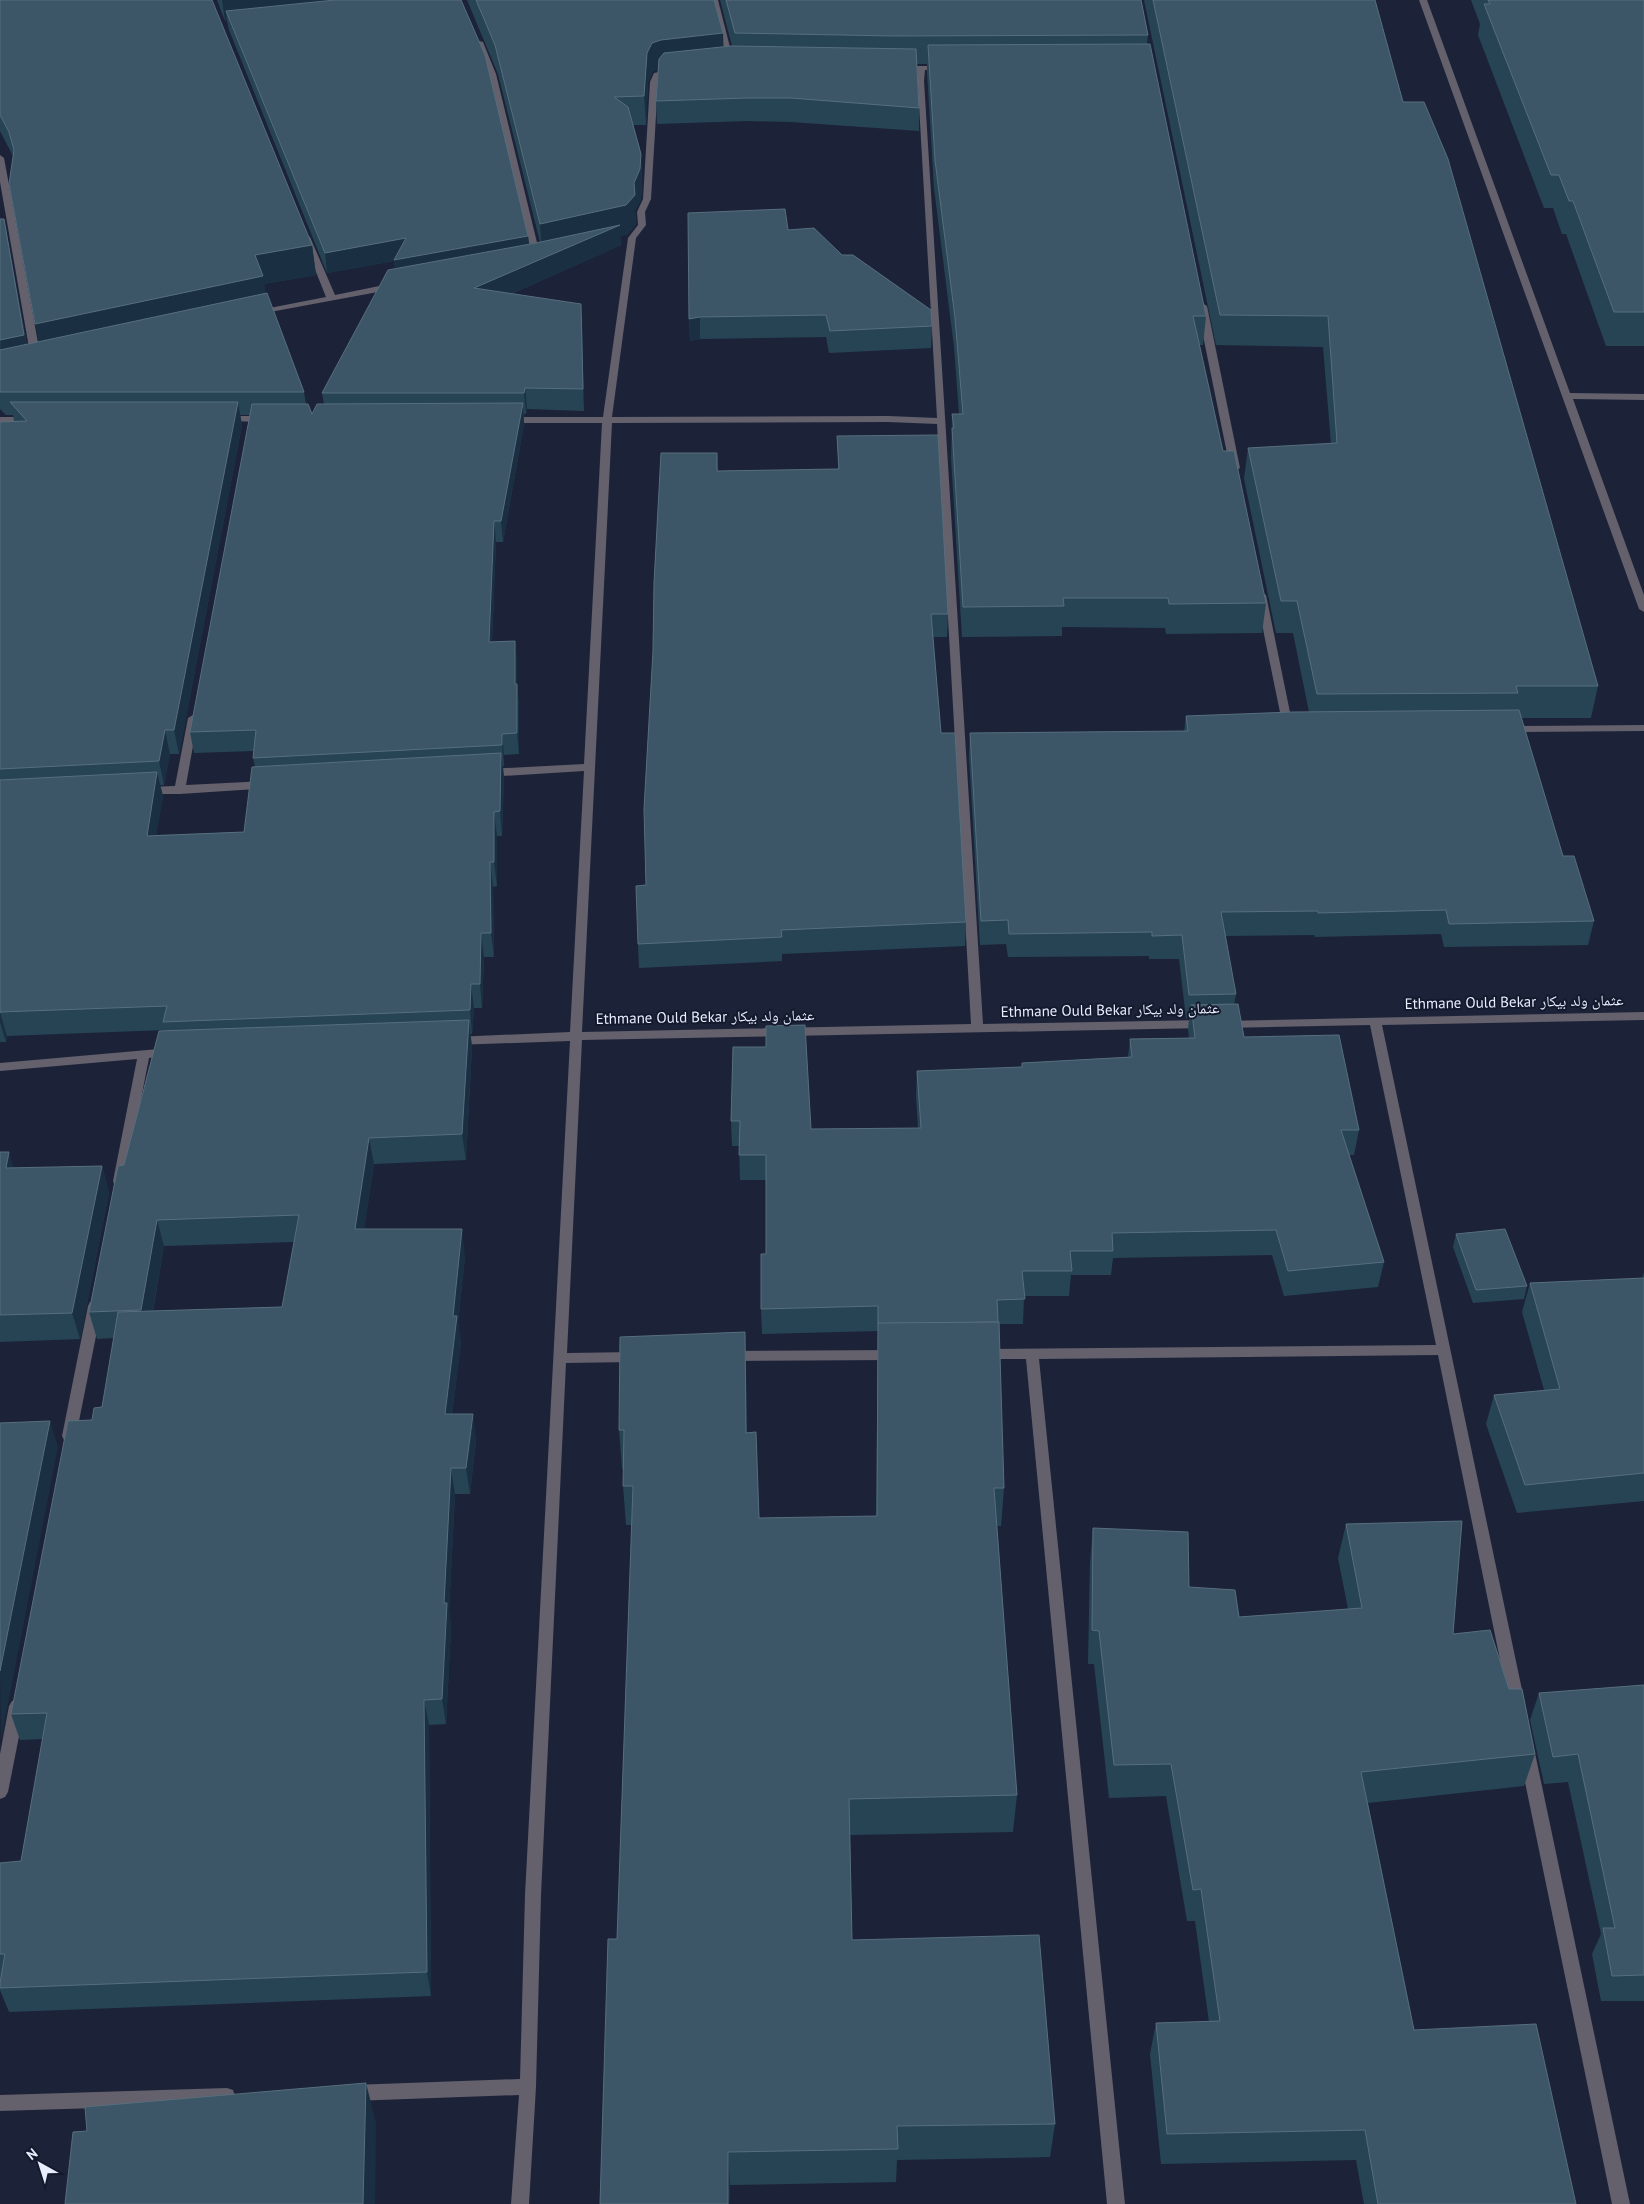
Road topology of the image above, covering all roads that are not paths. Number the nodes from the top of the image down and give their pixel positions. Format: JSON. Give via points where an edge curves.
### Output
{"nodes":[{"id":1,"x":714,"y":0,"type":"edge"},
{"id":2,"x":1423,"y":0,"type":"edge"},
{"id":3,"x":473,"y":29,"type":"edge"},
{"id":4,"x":740,"y":65,"type":"edge"},
{"id":5,"x":893,"y":68,"type":"edge"},
{"id":6,"x":921,"y":68,"type":"junction"},
{"id":7,"x":950,"y":68,"type":"edge"},
{"id":8,"x":686,"y":69,"type":"edge"},
{"id":9,"x":0,"y":158,"type":"edge"},
{"id":10,"x":302,"y":225,"type":"edge"},
{"id":11,"x":14,"y":230,"type":"junction"},
{"id":12,"x":0,"y":232,"type":"edge"},
{"id":13,"x":537,"y":259,"type":"edge"},
{"id":14,"x":400,"y":284,"type":"edge"},
{"id":15,"x":1199,"y":292,"type":"edge"},
{"id":16,"x":331,"y":297,"type":"junction"},
{"id":17,"x":245,"y":316,"type":"edge"},
{"id":18,"x":36,"y":361,"type":"edge"},
{"id":19,"x":1567,"y":396,"type":"junction"},
{"id":20,"x":1644,"y":397,"type":"edge"},
{"id":21,"x":0,"y":420,"type":"edge"},
{"id":22,"x":38,"y":420,"type":"edge"},
{"id":23,"x":212,"y":420,"type":"edge"},
{"id":24,"x":280,"y":420,"type":"edge"},
{"id":25,"x":498,"y":420,"type":"edge"},
{"id":26,"x":607,"y":420,"type":"junction"},
{"id":27,"x":942,"y":421,"type":"junction"},
{"id":28,"x":1237,"y":478,"type":"edge"},
{"id":29,"x":1259,"y":585,"type":"edge"},
{"id":30,"x":1644,"y":609,"type":"edge"},
{"id":31,"x":194,"y":712,"type":"edge"},
{"id":32,"x":1644,"y":728,"type":"edge"},
{"id":33,"x":1496,"y":729,"type":"edge"},
{"id":34,"x":1289,"y":731,"type":"edge"},
{"id":35,"x":590,"y":767,"type":"junction"},
{"id":36,"x":472,"y":773,"type":"edge"},
{"id":37,"x":277,"y":784,"type":"edge"},
{"id":38,"x":180,"y":790,"type":"junction"},
{"id":39,"x":130,"y":792,"type":"edge"},
{"id":40,"x":1644,"y":1016,"type":"edge"},
{"id":41,"x":1376,"y":1021,"type":"junction"},
{"id":42,"x":977,"y":1028,"type":"junction"},
{"id":43,"x":576,"y":1036,"type":"junction"},
{"id":44,"x":438,"y":1041,"type":"edge"},
{"id":45,"x":183,"y":1051,"type":"edge"},
{"id":46,"x":144,"y":1053,"type":"junction"},
{"id":47,"x":0,"y":1068,"type":"edge"},
{"id":48,"x":116,"y":1199,"type":"edge"},
{"id":49,"x":97,"y":1296,"type":"edge"},
{"id":50,"x":1443,"y":1350,"type":"junction"},
{"id":51,"x":973,"y":1354,"type":"edge"},
{"id":52,"x":1032,"y":1354,"type":"junction"},
{"id":53,"x":904,"y":1355,"type":"edge"},
{"id":54,"x":717,"y":1356,"type":"edge"},
{"id":55,"x":649,"y":1357,"type":"edge"},
{"id":56,"x":560,"y":1358,"type":"junction"},
{"id":57,"x":66,"y":1452,"type":"edge"},
{"id":58,"x":19,"y":1694,"type":"edge"},
{"id":59,"x":1520,"y":1719,"type":"edge"},
{"id":60,"x":1524,"y":1738,"type":"edge"},
{"id":61,"x":0,"y":1792,"type":"edge"},
{"id":62,"x":528,"y":2088,"type":"junction"},
{"id":63,"x":339,"y":2093,"type":"edge"},
{"id":64,"x":239,"y":2096,"type":"edge"},
{"id":65,"x":0,"y":2103,"type":"edge"},
{"id":66,"x":520,"y":2204,"type":"edge"},
{"id":67,"x":1116,"y":2204,"type":"edge"},
{"id":68,"x":1621,"y":2204,"type":"edge"}],
"edges":[{"from":1,"to":4,"type":"street","via":[[726,65]]},
{"from":2,"to":19,"type":"street"},
{"from":3,"to":13,"type":"street","via":[[492,74]]},
{"from":5,"to":6,"type":"street"},
{"from":6,"to":7,"type":"street"},
{"from":6,"to":27,"type":"street"},
{"from":8,"to":26,"type":"street","via":[[662,72],[654,82],[647,199],[641,212],[642,224],[627,239]]},
{"from":9,"to":11,"type":"street"},
{"from":10,"to":16,"type":"street"},
{"from":11,"to":12,"type":"street"},
{"from":11,"to":18,"type":"street"},
{"from":14,"to":16,"type":"street"},
{"from":15,"to":28,"type":"street"},
{"from":16,"to":17,"type":"street"},
{"from":19,"to":20,"type":"street"},
{"from":19,"to":30,"type":"street"},
{"from":21,"to":22,"type":"street"},
{"from":23,"to":24,"type":"street","via":[[249,424]]},
{"from":25,"to":26,"type":"street"},
{"from":26,"to":27,"type":"street"},
{"from":26,"to":35,"type":"street"},
{"from":27,"to":42,"type":"street","via":[[966,742]]},
{"from":29,"to":34,"type":"street"},
{"from":31,"to":38,"type":"street"},
{"from":32,"to":33,"type":"street"},
{"from":35,"to":36,"type":"street"},
{"from":35,"to":43,"type":"street"},
{"from":37,"to":38,"type":"street"},
{"from":38,"to":39,"type":"street"},
{"from":40,"to":41,"type":"street","name":"Ethmane Ould Bekar عثمان ولد بيكار"},
{"from":41,"to":42,"type":"street","name":"Ethmane Ould Bekar عثمان ولد بيكار"},
{"from":41,"to":50,"type":"street"},
{"from":42,"to":43,"type":"street","name":"Ethmane Ould Bekar عثمان ولد بيكار"},
{"from":43,"to":44,"type":"street","name":"Ethmane Ould Bekar عثمان ولد بيكار"},
{"from":43,"to":56,"type":"street"},
{"from":45,"to":46,"type":"street"},
{"from":46,"to":47,"type":"street"},
{"from":46,"to":48,"type":"street"},
{"from":49,"to":57,"type":"street"},
{"from":50,"to":52,"type":"street"},
{"from":50,"to":59,"type":"street"},
{"from":51,"to":52,"type":"street"},
{"from":52,"to":67,"type":"street"},
{"from":53,"to":54,"type":"street"},
{"from":55,"to":56,"type":"street"},
{"from":56,"to":62,"type":"street","via":[[533,1895]]},
{"from":58,"to":61,"type":"street"},
{"from":60,"to":68,"type":"street"},
{"from":62,"to":63,"type":"street"},
{"from":62,"to":66,"type":"street"},
{"from":64,"to":65,"type":"street"}]}
